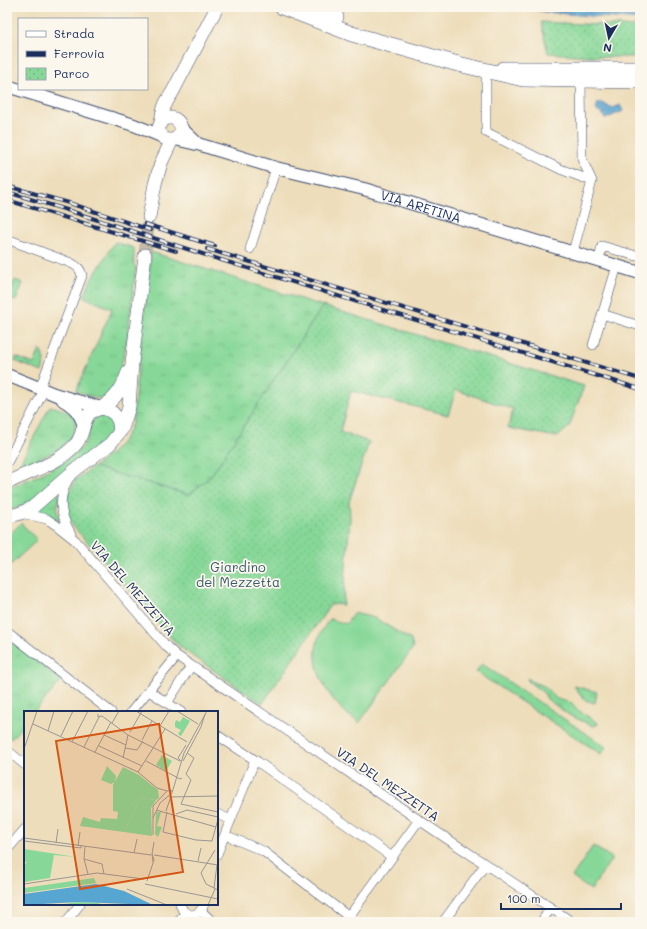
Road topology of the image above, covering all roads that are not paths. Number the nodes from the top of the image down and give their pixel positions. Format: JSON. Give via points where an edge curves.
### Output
{"nodes":[{"id":1,"x":222,"y":7,"type":"edge"},
{"id":2,"x":282,"y":7,"type":"edge"},
{"id":3,"x":312,"y":7,"type":"edge"},
{"id":4,"x":215,"y":13,"type":"edge"},
{"id":5,"x":393,"y":45,"type":"junction"},
{"id":6,"x":640,"y":68,"type":"edge"},
{"id":7,"x":486,"y":70,"type":"junction"},
{"id":8,"x":581,"y":81,"type":"junction"},
{"id":9,"x":640,"y":81,"type":"edge"},
{"id":10,"x":7,"y":86,"type":"edge"},
{"id":11,"x":18,"y":89,"type":"edge"},
{"id":12,"x":20,"y":90,"type":"edge"},
{"id":13,"x":168,"y":131,"type":"junction"},
{"id":14,"x":276,"y":168,"type":"junction"},
{"id":15,"x":592,"y":181,"type":"junction"},
{"id":16,"x":149,"y":217,"type":"tunnel mouth"},
{"id":17,"x":7,"y":238,"type":"edge"},
{"id":18,"x":250,"y":249,"type":"dead end"},
{"id":19,"x":573,"y":252,"type":"junction"},
{"id":20,"x":145,"y":255,"type":"tunnel mouth"},
{"id":21,"x":640,"y":258,"type":"edge"},
{"id":22,"x":599,"y":260,"type":"junction"},
{"id":23,"x":617,"y":266,"type":"junction"},
{"id":24,"x":640,"y":273,"type":"edge"},
{"id":25,"x":602,"y":314,"type":"junction"},
{"id":26,"x":640,"y":326,"type":"edge"},
{"id":27,"x":593,"y":345,"type":"dead end"},
{"id":28,"x":132,"y":363,"type":"junction"},
{"id":29,"x":7,"y":375,"type":"edge"},
{"id":30,"x":46,"y":391,"type":"junction"},
{"id":31,"x":101,"y":408,"type":"junction"},
{"id":32,"x":84,"y":426,"type":"junction"},
{"id":33,"x":118,"y":435,"type":"junction"},
{"id":34,"x":8,"y":461,"type":"edge"},
{"id":35,"x":71,"y":473,"type":"junction"},
{"id":36,"x":23,"y":474,"type":"junction"},
{"id":37,"x":7,"y":475,"type":"edge"},
{"id":38,"x":7,"y":483,"type":"edge"},
{"id":39,"x":21,"y":514,"type":"junction"},
{"id":40,"x":7,"y":517,"type":"edge"},
{"id":41,"x":75,"y":540,"type":"junction"},
{"id":42,"x":7,"y":631,"type":"edge"},
{"id":43,"x":176,"y":656,"type":"junction"},
{"id":44,"x":191,"y":666,"type":"junction"},
{"id":45,"x":149,"y":691,"type":"junction"},
{"id":46,"x":167,"y":703,"type":"junction"},
{"id":47,"x":110,"y":711,"type":"edge"},
{"id":48,"x":132,"y":711,"type":"edge"},
{"id":49,"x":179,"y":711,"type":"edge"},
{"id":50,"x":218,"y":736,"type":"edge"},
{"id":51,"x":7,"y":750,"type":"edge"},
{"id":52,"x":255,"y":760,"type":"junction"},
{"id":53,"x":24,"y":764,"type":"edge"},
{"id":54,"x":218,"y":814,"type":"edge"},
{"id":55,"x":231,"y":820,"type":"junction"},
{"id":56,"x":419,"y":820,"type":"junction"},
{"id":57,"x":24,"y":830,"type":"edge"},
{"id":58,"x":225,"y":835,"type":"junction"},
{"id":59,"x":7,"y":850,"type":"edge"},
{"id":60,"x":218,"y":852,"type":"edge"},
{"id":61,"x":392,"y":857,"type":"junction"},
{"id":62,"x":485,"y":865,"type":"junction"},
{"id":63,"x":79,"y":905,"type":"edge"},
{"id":64,"x":180,"y":905,"type":"edge"},
{"id":65,"x":202,"y":908,"type":"edge"},
{"id":66,"x":551,"y":908,"type":"junction"},
{"id":67,"x":185,"y":913,"type":"junction"},
{"id":68,"x":347,"y":919,"type":"edge"},
{"id":69,"x":66,"y":922,"type":"edge"},
{"id":70,"x":178,"y":922,"type":"edge"},
{"id":71,"x":213,"y":922,"type":"edge"},
{"id":72,"x":443,"y":922,"type":"edge"},
{"id":73,"x":541,"y":922,"type":"edge"},
{"id":74,"x":572,"y":922,"type":"edge"}],
"edges":[{"from":1,"to":4,"type":"main road"},
{"from":2,"to":5,"type":"main road","via":[[352,34]]},
{"from":3,"to":5,"type":"main road"},
{"from":4,"to":13,"type":"main road","via":[[164,107]]},
{"from":5,"to":7,"type":"main road"},
{"from":6,"to":7,"type":"main road"},
{"from":7,"to":8,"type":"main road","via":[[523,79]]},
{"from":7,"to":15,"type":"street","via":[[486,132],[560,169]]},
{"from":8,"to":9,"type":"main road"},
{"from":8,"to":15,"type":"street","via":[[582,159]]},
{"from":10,"to":11,"type":"street","name":"VIA ARETINA"},
{"from":12,"to":13,"type":"street","name":"VIA ARETINA","via":[[134,125]]},
{"from":13,"to":14,"type":"street","name":"VIA ARETINA","via":[[201,145]]},
{"from":13,"to":16,"type":"main road"},
{"from":14,"to":18,"type":"street"},
{"from":14,"to":19,"type":"street","name":"VIA ARETINA","via":[[364,189]]},
{"from":15,"to":19,"type":"street"},
{"from":17,"to":30,"type":"street","via":[[76,266],[82,272]]},
{"from":19,"to":22,"type":"street","name":"VIA ARETINA"},
{"from":20,"to":28,"type":"main road"},
{"from":21,"to":22,"type":"street","via":[[602,246]]},
{"from":22,"to":23,"type":"street","name":"VIA ARETINA"},
{"from":23,"to":24,"type":"street","name":"VIA ARETINA"},
{"from":23,"to":25,"type":"street"},
{"from":25,"to":26,"type":"street"},
{"from":25,"to":27,"type":"street"},
{"from":28,"to":31,"type":"main road","via":[[119,393]]},
{"from":28,"to":33,"type":"main road","via":[[129,407]]},
{"from":29,"to":30,"type":"street"},
{"from":30,"to":31,"type":"street"},
{"from":30,"to":32,"type":"street","via":[[76,409]]},
{"from":30,"to":34,"type":"street"},
{"from":31,"to":32,"type":"main road","via":[[91,413]]},
{"from":31,"to":33,"type":"main road","via":[[118,418]]},
{"from":32,"to":36,"type":"main road","via":[[80,439],[71,449],[48,464]]},
{"from":33,"to":35,"type":"main road"},
{"from":35,"to":39,"type":"main road","via":[[33,507]]},
{"from":35,"to":41,"type":"street","name":"VIA DEL MEZZETTA","via":[[63,490],[61,509],[63,519]]},
{"from":36,"to":37,"type":"street"},
{"from":36,"to":38,"type":"main road"},
{"from":39,"to":40,"type":"main road"},
{"from":39,"to":41,"type":"street","name":"VIA DEL MEZZETTA","via":[[48,520]]},
{"from":41,"to":43,"type":"street","name":"VIA DEL MEZZETTA"},
{"from":42,"to":47,"type":"street"},
{"from":43,"to":44,"type":"street","name":"VIA DEL MEZZETTA"},
{"from":43,"to":45,"type":"street"},
{"from":44,"to":46,"type":"street"},
{"from":44,"to":56,"type":"street","name":"VIA DEL MEZZETTA"},
{"from":45,"to":46,"type":"street"},
{"from":45,"to":48,"type":"street"},
{"from":46,"to":49,"type":"street"},
{"from":50,"to":52,"type":"street"},
{"from":51,"to":53,"type":"street"},
{"from":52,"to":55,"type":"street"},
{"from":52,"to":61,"type":"street"},
{"from":54,"to":55,"type":"street"},
{"from":55,"to":58,"type":"street"},
{"from":56,"to":61,"type":"street"},
{"from":56,"to":62,"type":"street","name":"VIA DEL MEZZETTA"},
{"from":57,"to":59,"type":"street"},
{"from":58,"to":60,"type":"street"},
{"from":58,"to":68,"type":"street","via":[[263,851]]},
{"from":61,"to":68,"type":"street"},
{"from":62,"to":66,"type":"street","name":"VIA DEL MEZZETTA"},
{"from":62,"to":72,"type":"street"},
{"from":63,"to":69,"type":"street"},
{"from":64,"to":67,"type":"street"},
{"from":65,"to":67,"type":"street","via":[[193,915]]},
{"from":65,"to":71,"type":"street"},
{"from":66,"to":73,"type":"street"},
{"from":66,"to":74,"type":"street","name":"VIA DEL MEZZETTA"},
{"from":67,"to":70,"type":"street"}]}
